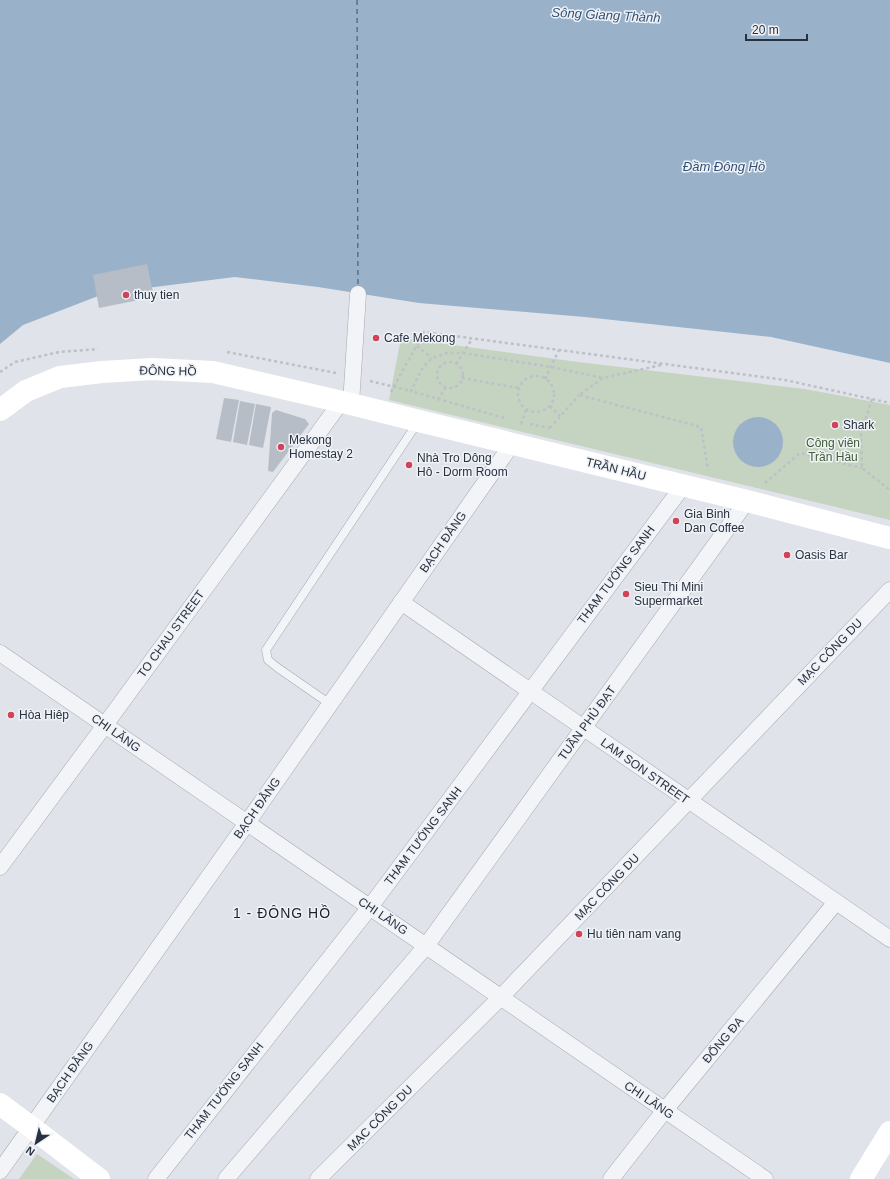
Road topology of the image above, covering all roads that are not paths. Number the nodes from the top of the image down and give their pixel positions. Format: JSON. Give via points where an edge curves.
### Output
{"nodes":[{"id":1,"x":358,"y":294,"type":"dead end"},
{"id":2,"x":346,"y":403,"type":"junction"},
{"id":3,"x":0,"y":410,"type":"edge"},
{"id":4,"x":419,"y":421,"type":"junction"},
{"id":5,"x":512,"y":444,"type":"junction"},
{"id":6,"x":683,"y":486,"type":"junction"},
{"id":7,"x":747,"y":501,"type":"junction"},
{"id":8,"x":890,"y":538,"type":"edge"},
{"id":9,"x":890,"y":590,"type":"edge"},
{"id":10,"x":401,"y":602,"type":"junction"},
{"id":11,"x":0,"y":653,"type":"edge"},
{"id":12,"x":530,"y":691,"type":"junction"},
{"id":13,"x":330,"y":704,"type":"junction"},
{"id":14,"x":105,"y":725,"type":"junction"},
{"id":15,"x":583,"y":728,"type":"junction"},
{"id":16,"x":689,"y":801,"type":"junction"},
{"id":17,"x":247,"y":823,"type":"junction"},
{"id":18,"x":0,"y":867,"type":"edge"},
{"id":19,"x":836,"y":902,"type":"junction"},
{"id":20,"x":370,"y":908,"type":"junction"},
{"id":21,"x":890,"y":939,"type":"edge"},
{"id":22,"x":426,"y":946,"type":"junction"},
{"id":23,"x":501,"y":997,"type":"junction"},
{"id":24,"x":0,"y":1104,"type":"edge"},
{"id":25,"x":665,"y":1110,"type":"junction"},
{"id":26,"x":31,"y":1127,"type":"junction"},
{"id":27,"x":890,"y":1132,"type":"edge"},
{"id":28,"x":0,"y":1171,"type":"edge"},
{"id":29,"x":99,"y":1179,"type":"edge"},
{"id":30,"x":156,"y":1179,"type":"edge"},
{"id":31,"x":226,"y":1179,"type":"edge"},
{"id":32,"x":318,"y":1179,"type":"edge"},
{"id":33,"x":611,"y":1179,"type":"edge"},
{"id":34,"x":765,"y":1179,"type":"edge"},
{"id":35,"x":861,"y":1179,"type":"edge"}],
"edges":[{"from":1,"to":2,"type":"street"},
{"from":2,"to":3,"type":"street","name":"ĐÔNG HỒ","via":[[213,372],[152,369],[60,377],[26,391]]},
{"from":2,"to":4,"type":"street","name":"TRẦN HẦU"},
{"from":2,"to":14,"type":"street","name":"TO CHAU STREET"},
{"from":4,"to":5,"type":"street","name":"TRẦN HẦU"},
{"from":4,"to":13,"type":"lane","via":[[266,650],[268,660]]},
{"from":5,"to":6,"type":"street","name":"TRẦN HẦU"},
{"from":5,"to":10,"type":"street","name":"BẠCH ĐẰNG"},
{"from":6,"to":7,"type":"street","name":"TRẦN HẦU"},
{"from":6,"to":12,"type":"street","name":"THAM TƯỚNG SANH"},
{"from":7,"to":8,"type":"street","name":"TRẦN HẦU"},
{"from":7,"to":15,"type":"street","name":"TUẦN PHỦ ĐẠT"},
{"from":9,"to":16,"type":"street","name":"MẠC CÔNG DU"},
{"from":10,"to":12,"type":"street","name":"LAM SON STREET"},
{"from":10,"to":13,"type":"street","name":"BẠCH ĐẰNG"},
{"from":11,"to":14,"type":"street","name":"CHI LĂNG"},
{"from":12,"to":15,"type":"street","name":"LAM SON STREET"},
{"from":12,"to":20,"type":"street","name":"THAM TƯỚNG SANH"},
{"from":13,"to":17,"type":"street","name":"BẠCH ĐẰNG"},
{"from":14,"to":17,"type":"street","name":"CHI LĂNG"},
{"from":14,"to":18,"type":"street","name":"TO CHAU STREET"},
{"from":15,"to":16,"type":"street","name":"LAM SON STREET"},
{"from":15,"to":22,"type":"street","name":"TUẦN PHỦ ĐẠT"},
{"from":16,"to":19,"type":"street","name":"LAM SON STREET"},
{"from":16,"to":23,"type":"street","name":"MẠC CÔNG DU"},
{"from":17,"to":20,"type":"street","name":"CHI LĂNG"},
{"from":17,"to":26,"type":"street","name":"BẠCH ĐẰNG"},
{"from":19,"to":21,"type":"street","name":"LAM SON STREET"},
{"from":19,"to":25,"type":"street","name":"ĐỐNG ĐA"},
{"from":20,"to":22,"type":"street","name":"CHI LĂNG"},
{"from":20,"to":30,"type":"street","name":"THAM TƯỚNG SANH"},
{"from":22,"to":23,"type":"street","name":"CHI LĂNG"},
{"from":22,"to":31,"type":"street","name":"TUẦN PHỦ ĐẠT"},
{"from":23,"to":25,"type":"street","name":"CHI LĂNG"},
{"from":23,"to":32,"type":"street","name":"MẠC CÔNG DU"},
{"from":24,"to":26,"type":"street"},
{"from":25,"to":33,"type":"street","name":"ĐỐNG ĐA"},
{"from":25,"to":34,"type":"street","name":"CHI LĂNG"},
{"from":26,"to":28,"type":"street","name":"BẠCH ĐẰNG"},
{"from":26,"to":29,"type":"street"},
{"from":27,"to":35,"type":"street"}]}
